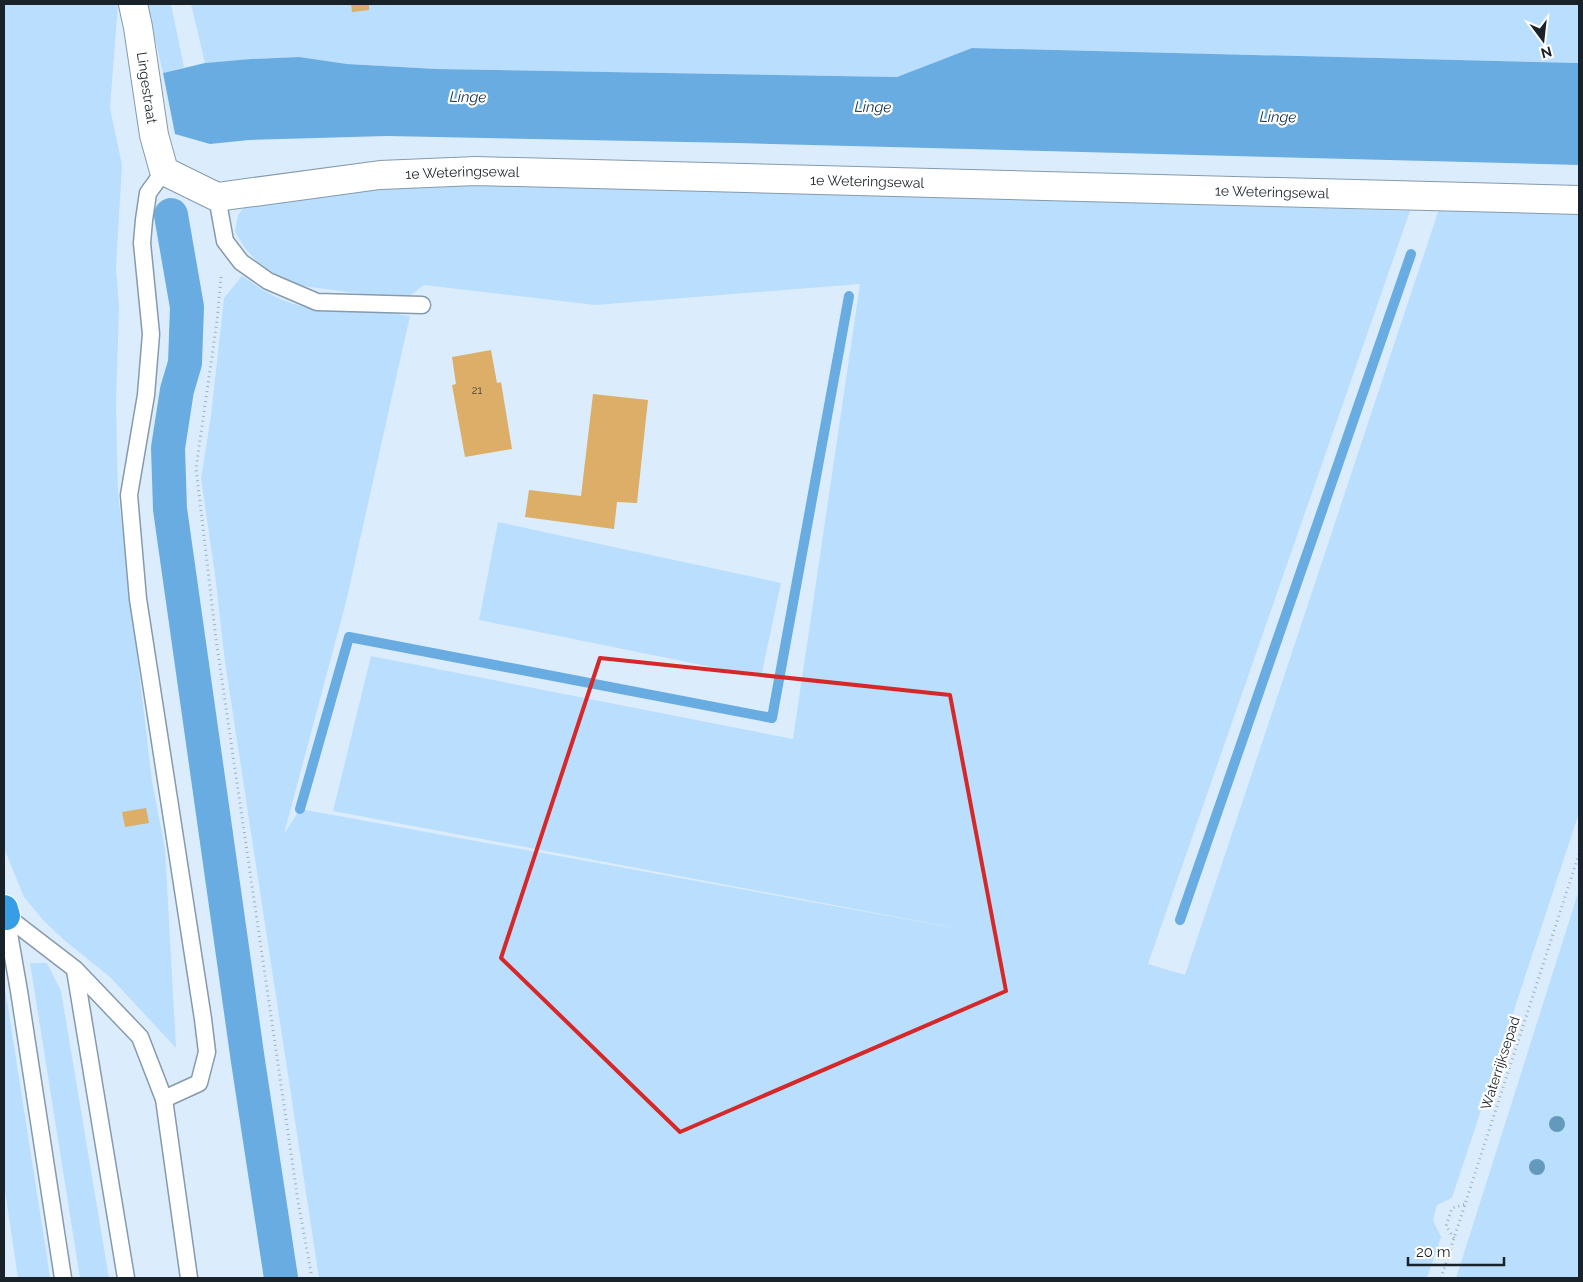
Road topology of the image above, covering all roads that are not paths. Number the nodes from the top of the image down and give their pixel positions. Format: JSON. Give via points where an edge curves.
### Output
{"nodes":[{"id":1,"x":133,"y":4,"type":"edge"},
{"id":2,"x":164,"y":171,"type":"junction"},
{"id":3,"x":216,"y":197,"type":"junction"},
{"id":4,"x":1579,"y":200,"type":"edge"},
{"id":5,"x":422,"y":305,"type":"dead end"},
{"id":6,"x":5,"y":913,"type":"edge"},
{"id":7,"x":75,"y":969,"type":"junction"},
{"id":8,"x":164,"y":1099,"type":"junction"},
{"id":9,"x":63,"y":1278,"type":"edge"},
{"id":10,"x":126,"y":1278,"type":"edge"},
{"id":11,"x":188,"y":1278,"type":"edge"}],
"edges":[{"from":1,"to":2,"type":"street","name":"Lingestraat","via":[[154,135]]},
{"from":2,"to":3,"type":"street"},
{"from":2,"to":8,"type":"lane","via":[[148,193],[144,220],[142,243],[151,334],[146,394],[129,495],[138,599],[207,1052],[199,1083]]},
{"from":3,"to":4,"type":"street","name":"1e Weteringsewal","via":[[380,175],[476,171]]},
{"from":3,"to":5,"type":"lane","via":[[225,241],[242,262],[268,281],[317,302]]},
{"from":6,"to":7,"type":"lane"},
{"from":6,"to":9,"type":"lane"},
{"from":7,"to":8,"type":"lane","via":[[140,1036]]},
{"from":7,"to":10,"type":"lane"},
{"from":8,"to":11,"type":"lane"}]}
